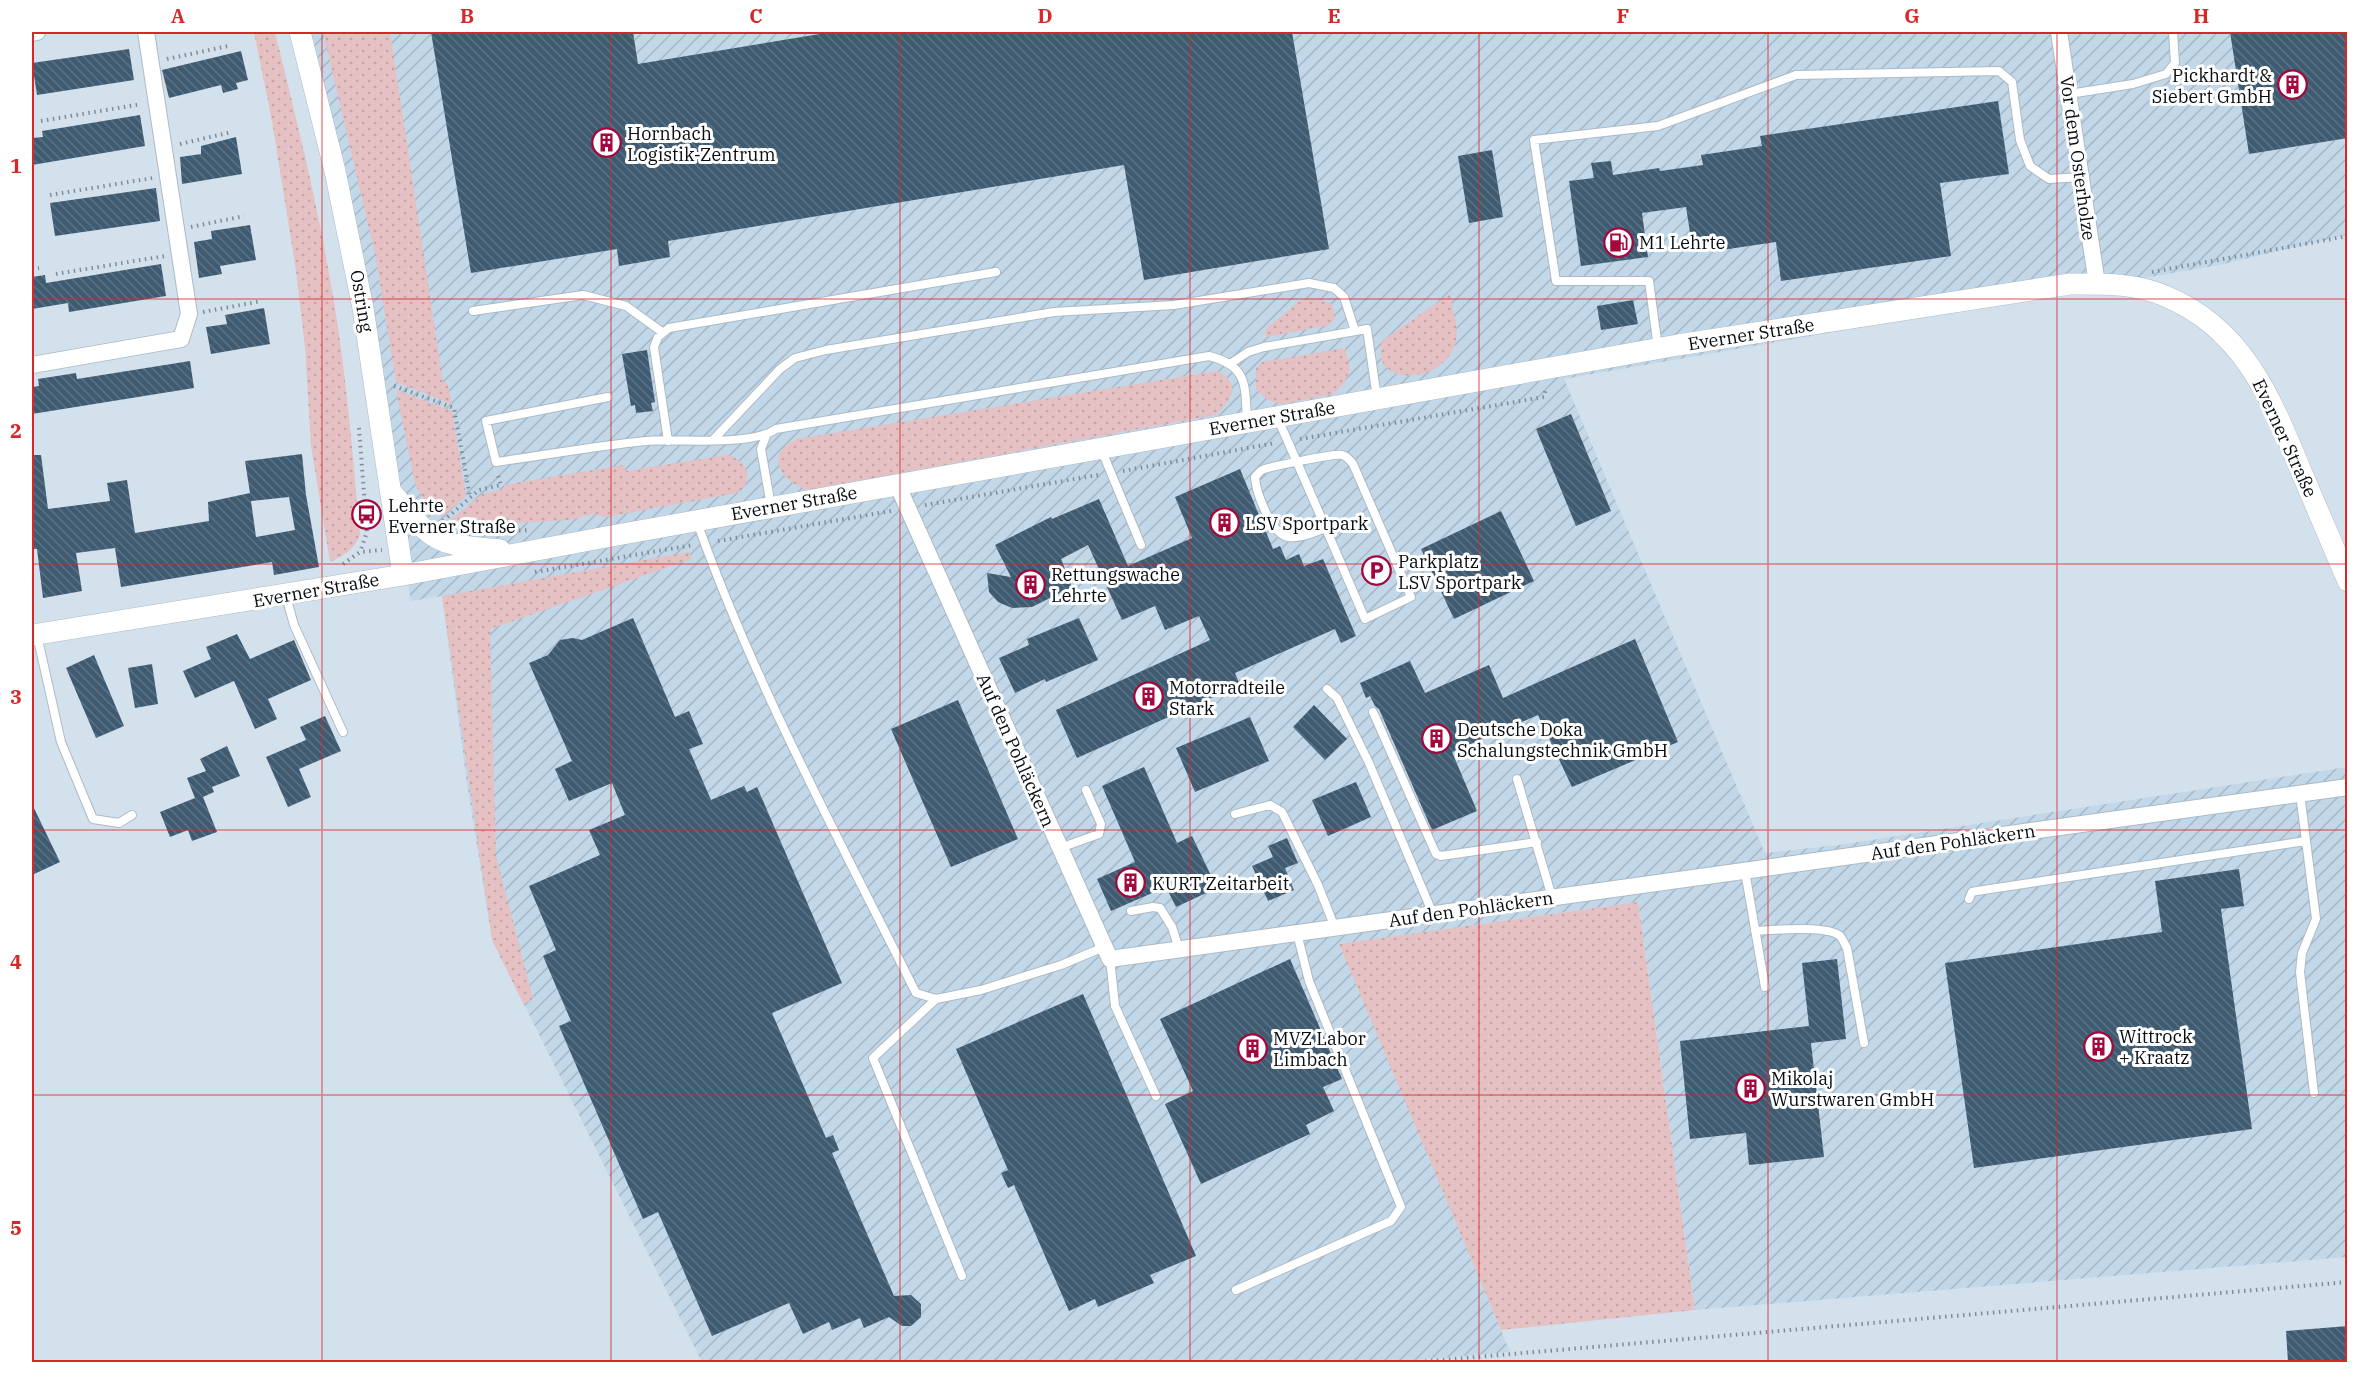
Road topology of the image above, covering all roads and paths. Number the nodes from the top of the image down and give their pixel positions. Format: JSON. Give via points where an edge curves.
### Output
{"nodes":[{"id":1,"x":37,"y":32,"type":"edge"},
{"id":2,"x":146,"y":32,"type":"edge"},
{"id":3,"x":300,"y":32,"type":"edge"},
{"id":4,"x":2060,"y":32,"type":"edge"},
{"id":5,"x":2174,"y":32,"type":"edge"},
{"id":6,"x":32,"y":33,"type":"edge"},
{"id":7,"x":228,"y":46,"type":"dead end"},
{"id":8,"x":150,"y":63,"type":"junction"},
{"id":9,"x":2068,"y":94,"type":"junction"},
{"id":10,"x":156,"y":102,"type":"junction"},
{"id":11,"x":41,"y":121,"type":"dead end"},
{"id":12,"x":232,"y":132,"type":"dead end"},
{"id":13,"x":164,"y":148,"type":"junction"},
{"id":14,"x":168,"y":175,"type":"junction"},
{"id":15,"x":2081,"y":177,"type":"junction"},
{"id":16,"x":50,"y":195,"type":"dead end"},
{"id":17,"x":244,"y":216,"type":"dead end"},
{"id":18,"x":176,"y":230,"type":"junction"},
{"id":19,"x":2348,"y":236,"type":"edge"},
{"id":20,"x":180,"y":253,"type":"junction"},
{"id":21,"x":39,"y":268,"type":"dead end"},
{"id":22,"x":32,"y":269,"type":"edge"},
{"id":23,"x":996,"y":272,"type":"dead end"},
{"id":24,"x":56,"y":274,"type":"dead end"},
{"id":25,"x":2097,"y":284,"type":"junction"},
{"id":26,"x":2140,"y":288,"type":"junction"},
{"id":27,"x":262,"y":301,"type":"dead end"},
{"id":28,"x":473,"y":311,"type":"dead end"},
{"id":29,"x":189,"y":314,"type":"junction"},
{"id":30,"x":1355,"y":331,"type":"junction"},
{"id":31,"x":662,"y":332,"type":"junction"},
{"id":32,"x":1659,"y":349,"type":"junction"},
{"id":33,"x":1230,"y":364,"type":"junction"},
{"id":34,"x":32,"y":365,"type":"edge"},
{"id":35,"x":1551,"y":368,"type":"junction"},
{"id":36,"x":391,"y":385,"type":"dead end"},
{"id":37,"x":608,"y":397,"type":"dead end"},
{"id":38,"x":1377,"y":399,"type":"junction"},
{"id":39,"x":1277,"y":417,"type":"junction"},
{"id":40,"x":358,"y":420,"type":"dead end"},
{"id":41,"x":1247,"y":422,"type":"junction"},
{"id":42,"x":766,"y":436,"type":"junction"},
{"id":43,"x":713,"y":440,"type":"junction"},
{"id":44,"x":668,"y":441,"type":"junction"},
{"id":45,"x":1288,"y":441,"type":"junction"},
{"id":46,"x":1100,"y":448,"type":"junction"},
{"id":47,"x":496,"y":462,"type":"junction"},
{"id":48,"x":1297,"y":463,"type":"junction"},
{"id":49,"x":1110,"y":473,"type":"junction"},
{"id":50,"x":897,"y":484,"type":"junction"},
{"id":51,"x":392,"y":493,"type":"junction"},
{"id":52,"x":470,"y":498,"type":"junction"},
{"id":53,"x":771,"y":507,"type":"junction"},
{"id":54,"x":907,"y":508,"type":"junction"},
{"id":55,"x":697,"y":521,"type":"junction"},
{"id":56,"x":448,"y":527,"type":"dead end"},
{"id":57,"x":1326,"y":528,"type":"junction"},
{"id":58,"x":534,"y":529,"type":"dead end"},
{"id":59,"x":504,"y":531,"type":"dead end"},
{"id":60,"x":705,"y":543,"type":"junction"},
{"id":61,"x":1141,"y":545,"type":"dead end"},
{"id":62,"x":360,"y":552,"type":"dead end"},
{"id":63,"x":524,"y":553,"type":"junction"},
{"id":64,"x":534,"y":573,"type":"dead end"},
{"id":65,"x":403,"y":575,"type":"junction"},
{"id":66,"x":2348,"y":581,"type":"edge"},
{"id":67,"x":286,"y":595,"type":"junction"},
{"id":68,"x":34,"y":635,"type":"edge"},
{"id":69,"x":1327,"y":688,"type":"dead end"},
{"id":70,"x":1373,"y":712,"type":"dead end"},
{"id":71,"x":343,"y":732,"type":"dead end"},
{"id":72,"x":1517,"y":779,"type":"dead end"},
{"id":73,"x":2348,"y":787,"type":"edge"},
{"id":74,"x":1086,"y":790,"type":"dead end"},
{"id":75,"x":2300,"y":794,"type":"junction"},
{"id":76,"x":1235,"y":814,"type":"dead end"},
{"id":77,"x":132,"y":815,"type":"dead end"},
{"id":78,"x":2306,"y":841,"type":"junction"},
{"id":79,"x":1537,"y":842,"type":"junction"},
{"id":80,"x":1060,"y":848,"type":"junction"},
{"id":81,"x":1745,"y":871,"type":"junction"},
{"id":82,"x":1552,"y":897,"type":"junction"},
{"id":83,"x":1969,"y":898,"type":"dead end"},
{"id":84,"x":1131,"y":911,"type":"dead end"},
{"id":85,"x":1433,"y":914,"type":"junction"},
{"id":86,"x":1335,"y":928,"type":"junction"},
{"id":87,"x":1755,"y":931,"type":"junction"},
{"id":88,"x":1297,"y":933,"type":"junction"},
{"id":89,"x":1179,"y":949,"type":"junction"},
{"id":90,"x":1107,"y":953,"type":"junction"},
{"id":91,"x":1765,"y":987,"type":"dead end"},
{"id":92,"x":936,"y":999,"type":"junction"},
{"id":93,"x":1864,"y":1043,"type":"dead end"},
{"id":94,"x":2314,"y":1093,"type":"dead end"},
{"id":95,"x":1156,"y":1096,"type":"dead end"},
{"id":96,"x":962,"y":1276,"type":"dead end"},
{"id":97,"x":2348,"y":1281,"type":"edge"},
{"id":98,"x":1236,"y":1290,"type":"dead end"},
{"id":99,"x":1419,"y":1362,"type":"edge"}],
"edges":[{"from":1,"to":6,"type":"street"},
{"from":2,"to":8,"type":"street"},
{"from":3,"to":51,"type":"street","name":"Ostring","via":[[347,221]]},
{"from":4,"to":9,"type":"street","name":"Vor dem Osterholze"},
{"from":5,"to":9,"type":"lane","via":[[2175,63],[2166,74],[2113,88]]},
{"from":7,"to":8,"type":"path"},
{"from":8,"to":10,"type":"street"},
{"from":9,"to":15,"type":"street","name":"Vor dem Osterholze"},
{"from":10,"to":11,"type":"path"},
{"from":10,"to":13,"type":"street"},
{"from":12,"to":13,"type":"path"},
{"from":13,"to":14,"type":"street"},
{"from":14,"to":16,"type":"path"},
{"from":14,"to":18,"type":"street"},
{"from":15,"to":25,"type":"street","name":"Vor dem Osterholze"},
{"from":15,"to":32,"type":"lane","via":[[2049,179],[2030,166],[2020,140],[2012,82],[1999,71],[1796,75],[1658,126],[1534,140],[1556,281],[1649,281]]},
{"from":17,"to":18,"type":"path"},
{"from":18,"to":20,"type":"street"},
{"from":19,"to":26,"type":"path","via":[[2162,268],[2143,278]]},
{"from":20,"to":24,"type":"path"},
{"from":20,"to":29,"type":"street"},
{"from":21,"to":22,"type":"path"},
{"from":23,"to":31,"type":"lane"},
{"from":25,"to":26,"type":"street","name":"Everner Straße"},
{"from":25,"to":32,"type":"street","name":"Everner Straße","via":[[2052,286]]},
{"from":26,"to":66,"type":"street","name":"Everner Straße","via":[[2199,313],[2230,339],[2252,368],[2282,425]]},
{"from":27,"to":29,"type":"path"},
{"from":28,"to":31,"type":"lane","via":[[583,295],[626,306]]},
{"from":29,"to":34,"type":"street","via":[[181,339]]},
{"from":30,"to":33,"type":"lane","via":[[1264,347]]},
{"from":30,"to":38,"type":"lane","via":[[1367,329]]},
{"from":30,"to":43,"type":"lane","via":[[1344,297],[1334,288],[1310,283],[1174,305],[1054,312],[826,350],[795,358],[780,369]]},
{"from":31,"to":44,"type":"lane","via":[[654,347]]},
{"from":32,"to":35,"type":"street","name":"Everner Straße"},
{"from":33,"to":41,"type":"lane","via":[[1244,382]]},
{"from":33,"to":42,"type":"lane","via":[[1209,356],[776,429]]},
{"from":35,"to":38,"type":"street","name":"Everner Straße"},
{"from":35,"to":45,"type":"path","via":[[1544,397]]},
{"from":36,"to":52,"type":"path","via":[[454,408]]},
{"from":37,"to":47,"type":"lane","via":[[486,420]]},
{"from":38,"to":39,"type":"street","name":"Everner Straße"},
{"from":39,"to":41,"type":"street","name":"Everner Straße"},
{"from":39,"to":45,"type":"lane"},
{"from":40,"to":62,"type":"path","via":[[367,532]]},
{"from":41,"to":46,"type":"street","name":"Everner Straße"},
{"from":42,"to":43,"type":"lane"},
{"from":42,"to":53,"type":"lane","via":[[761,449]]},
{"from":43,"to":44,"type":"lane"},
{"from":44,"to":47,"type":"lane"},
{"from":45,"to":48,"type":"lane"},
{"from":45,"to":49,"type":"path"},
{"from":46,"to":49,"type":"lane"},
{"from":46,"to":50,"type":"street","name":"Everner Straße"},
{"from":47,"to":52,"type":"path","via":[[501,485],[479,490]]},
{"from":48,"to":57,"type":"lane"},
{"from":48,"to":57,"type":"lane","via":[[1262,470],[1255,477],[1266,512],[1275,530],[1286,537]]},
{"from":48,"to":57,"type":"lane","via":[[1341,454],[1348,458],[1411,597],[1365,619]]},
{"from":49,"to":54,"type":"path"},
{"from":49,"to":61,"type":"lane"},
{"from":50,"to":53,"type":"street","name":"Everner Straße"},
{"from":50,"to":54,"type":"street","name":"Auf den Pohläckern"},
{"from":51,"to":63,"type":"street","via":[[433,536],[451,544]]},
{"from":51,"to":65,"type":"street","name":"Ostring"},
{"from":52,"to":56,"type":"path","via":[[440,523]]},
{"from":53,"to":55,"type":"street","name":"Everner Straße"},
{"from":54,"to":60,"type":"path"},
{"from":54,"to":80,"type":"street","name":"Auf den Pohläckern"},
{"from":55,"to":60,"type":"lane"},
{"from":55,"to":63,"type":"street","name":"Everner Straße"},
{"from":58,"to":59,"type":"path"},
{"from":60,"to":64,"type":"path"},
{"from":60,"to":92,"type":"lane","via":[[718,582],[808,778],[916,993]]},
{"from":63,"to":65,"type":"street","name":"Everner Straße"},
{"from":65,"to":67,"type":"street","name":"Everner Straße"},
{"from":67,"to":68,"type":"street","name":"Everner Straße"},
{"from":67,"to":71,"type":"lane","via":[[294,625]]},
{"from":68,"to":77,"type":"lane","name":"Everner Straße","via":[[61,742],[93,819],[119,823]]},
{"from":69,"to":85,"type":"lane","via":[[1369,763]]},
{"from":70,"to":79,"type":"lane","via":[[1436,854]]},
{"from":72,"to":79,"type":"lane"},
{"from":73,"to":75,"type":"street","name":"Auf den Pohläckern"},
{"from":74,"to":80,"type":"lane","via":[[1101,824],[1099,834]]},
{"from":75,"to":78,"type":"lane"},
{"from":75,"to":81,"type":"street","name":"Auf den Pohläckern"},
{"from":76,"to":86,"type":"lane","via":[[1270,805],[1282,812]]},
{"from":78,"to":83,"type":"lane","via":[[1977,891]]},
{"from":78,"to":94,"type":"lane","via":[[2316,919],[2302,953],[2300,972]]},
{"from":79,"to":82,"type":"lane"},
{"from":80,"to":90,"type":"street","name":"Auf den Pohläckern"},
{"from":81,"to":82,"type":"street","name":"Auf den Pohläckern"},
{"from":81,"to":87,"type":"lane"},
{"from":82,"to":85,"type":"street","name":"Auf den Pohläckern"},
{"from":84,"to":89,"type":"lane","via":[[1160,908]]},
{"from":85,"to":86,"type":"street","name":"Auf den Pohläckern"},
{"from":86,"to":88,"type":"street","name":"Auf den Pohläckern"},
{"from":87,"to":91,"type":"lane"},
{"from":87,"to":93,"type":"lane","via":[[1791,928],[1840,935],[1847,948]]},
{"from":88,"to":89,"type":"street","name":"Auf den Pohläckern"},
{"from":88,"to":98,"type":"lane","via":[[1309,981],[1401,1207],[1391,1221]]},
{"from":89,"to":90,"type":"street","name":"Auf den Pohläckern"},
{"from":90,"to":92,"type":"lane"},
{"from":90,"to":95,"type":"lane","via":[[1115,1006]]},
{"from":92,"to":96,"type":"lane","via":[[873,1058]]},
{"from":97,"to":99,"type":"path"}]}
